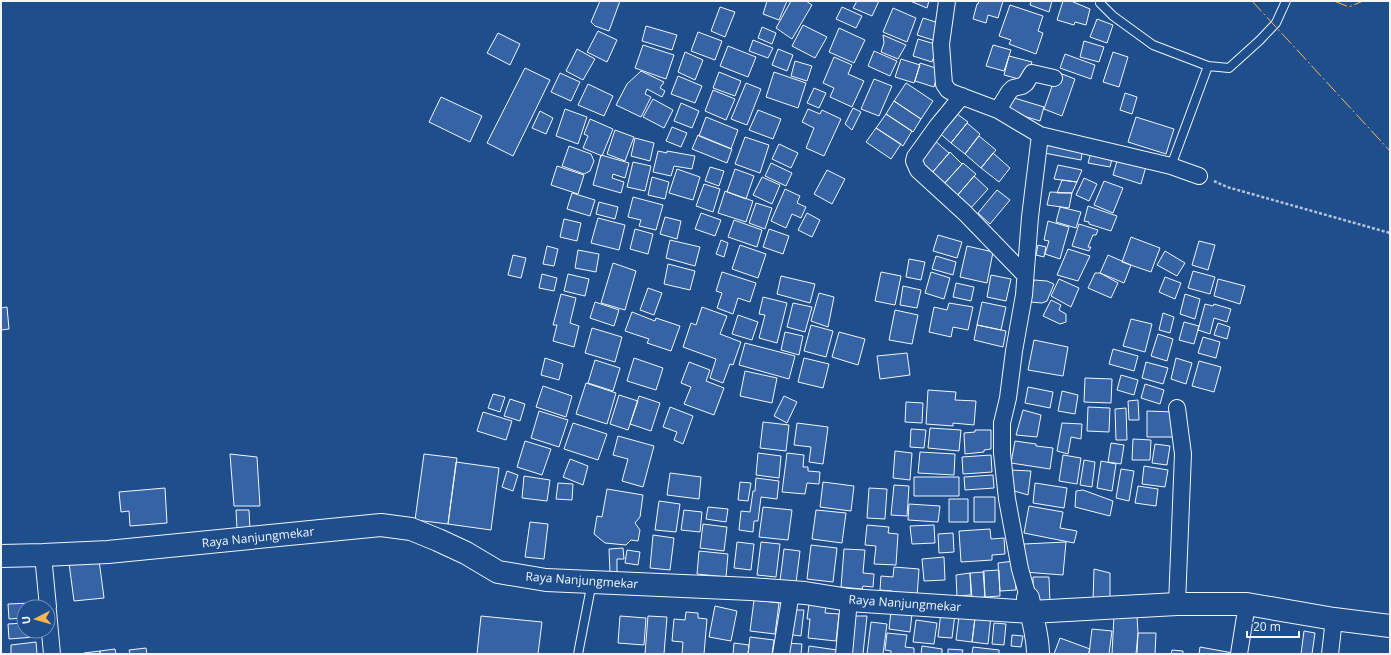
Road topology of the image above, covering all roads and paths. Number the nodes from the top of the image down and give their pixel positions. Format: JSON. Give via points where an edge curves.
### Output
{"nodes":[{"id":1,"x":947,"y":1,"type":"edge"},
{"id":2,"x":1286,"y":1,"type":"edge"},
{"id":3,"x":1100,"y":3,"type":"dead end"},
{"id":4,"x":1208,"y":66,"type":"junction"},
{"id":5,"x":1054,"y":78,"type":"dead end"},
{"id":6,"x":962,"y":96,"type":"junction"},
{"id":7,"x":998,"y":110,"type":"junction"},
{"id":8,"x":1040,"y":135,"type":"junction"},
{"id":9,"x":1171,"y":166,"type":"junction"},
{"id":10,"x":1198,"y":176,"type":"joint"},
{"id":11,"x":1390,"y":234,"type":"edge"},
{"id":12,"x":1025,"y":275,"type":"junction"},
{"id":13,"x":1177,"y":408,"type":"dead end"},
{"id":14,"x":43,"y":555,"type":"junction"},
{"id":15,"x":1,"y":556,"type":"edge"},
{"id":16,"x":592,"y":581,"type":"junction"},
{"id":17,"x":791,"y":593,"type":"junction"},
{"id":18,"x":47,"y":599,"type":"edge"},
{"id":19,"x":849,"y":600,"type":"junction"},
{"id":20,"x":1030,"y":604,"type":"junction"},
{"id":21,"x":1177,"y":604,"type":"junction"},
{"id":22,"x":1247,"y":604,"type":"junction"},
{"id":23,"x":1334,"y":619,"type":"junction"},
{"id":24,"x":1390,"y":626,"type":"edge"},
{"id":25,"x":51,"y":639,"type":"edge"},
{"id":26,"x":52,"y":654,"type":"edge"},
{"id":27,"x":578,"y":654,"type":"edge"},
{"id":28,"x":781,"y":654,"type":"edge"},
{"id":29,"x":844,"y":654,"type":"edge"},
{"id":30,"x":1038,"y":654,"type":"edge"},
{"id":31,"x":1239,"y":654,"type":"edge"},
{"id":32,"x":1330,"y":654,"type":"edge"}],
"edges":[{"from":1,"to":6,"type":"street","via":[[941,44],[944,84],[948,90]]},
{"from":2,"to":4,"type":"lane","via":[[1276,23],[1231,67]]},
{"from":3,"to":4,"type":"lane","via":[[1113,16],[1153,45]]},
{"from":4,"to":9,"type":"lane"},
{"from":5,"to":7,"type":"street","via":[[1032,73],[1026,84],[1009,92]]},
{"from":6,"to":7,"type":"street"},
{"from":6,"to":12,"type":"street","via":[[915,157],[916,165],[918,170],[965,213]]},
{"from":7,"to":8,"type":"street"},
{"from":8,"to":9,"type":"street"},
{"from":8,"to":12,"type":"street"},
{"from":9,"to":10,"type":"street"},
{"from":10,"to":11,"type":"path","via":[[1227,187]]},
{"from":12,"to":20,"type":"street","via":[[1024,296],[1002,423],[1002,453],[1020,569]]},
{"from":13,"to":21,"type":"street","via":[[1183,454]]},
{"from":14,"to":15,"type":"street","name":"Raya Nanjungmekar"},
{"from":14,"to":16,"type":"street","name":"Raya Nanjungmekar","via":[[108,552],[381,525],[410,529],[438,540],[498,572],[546,580]]},
{"from":14,"to":18,"type":"street"},
{"from":16,"to":17,"type":"street","name":"Raya Nanjungmekar"},
{"from":16,"to":27,"type":"lane"},
{"from":17,"to":19,"type":"street","name":"Raya Nanjungmekar"},
{"from":17,"to":28,"type":"street"},
{"from":19,"to":20,"type":"street","name":"Raya Nanjungmekar"},
{"from":19,"to":29,"type":"street"},
{"from":20,"to":21,"type":"street","name":"Raya Nanjungmekar"},
{"from":20,"to":30,"type":"street"},
{"from":21,"to":22,"type":"street","name":"Raya Nanjungmekar"},
{"from":22,"to":23,"type":"street","name":"Raya Nanjungmekar"},
{"from":22,"to":31,"type":"street"},
{"from":23,"to":24,"type":"street","name":"Raya Nanjungmekar"},
{"from":23,"to":32,"type":"street"},
{"from":25,"to":26,"type":"street"}]}
